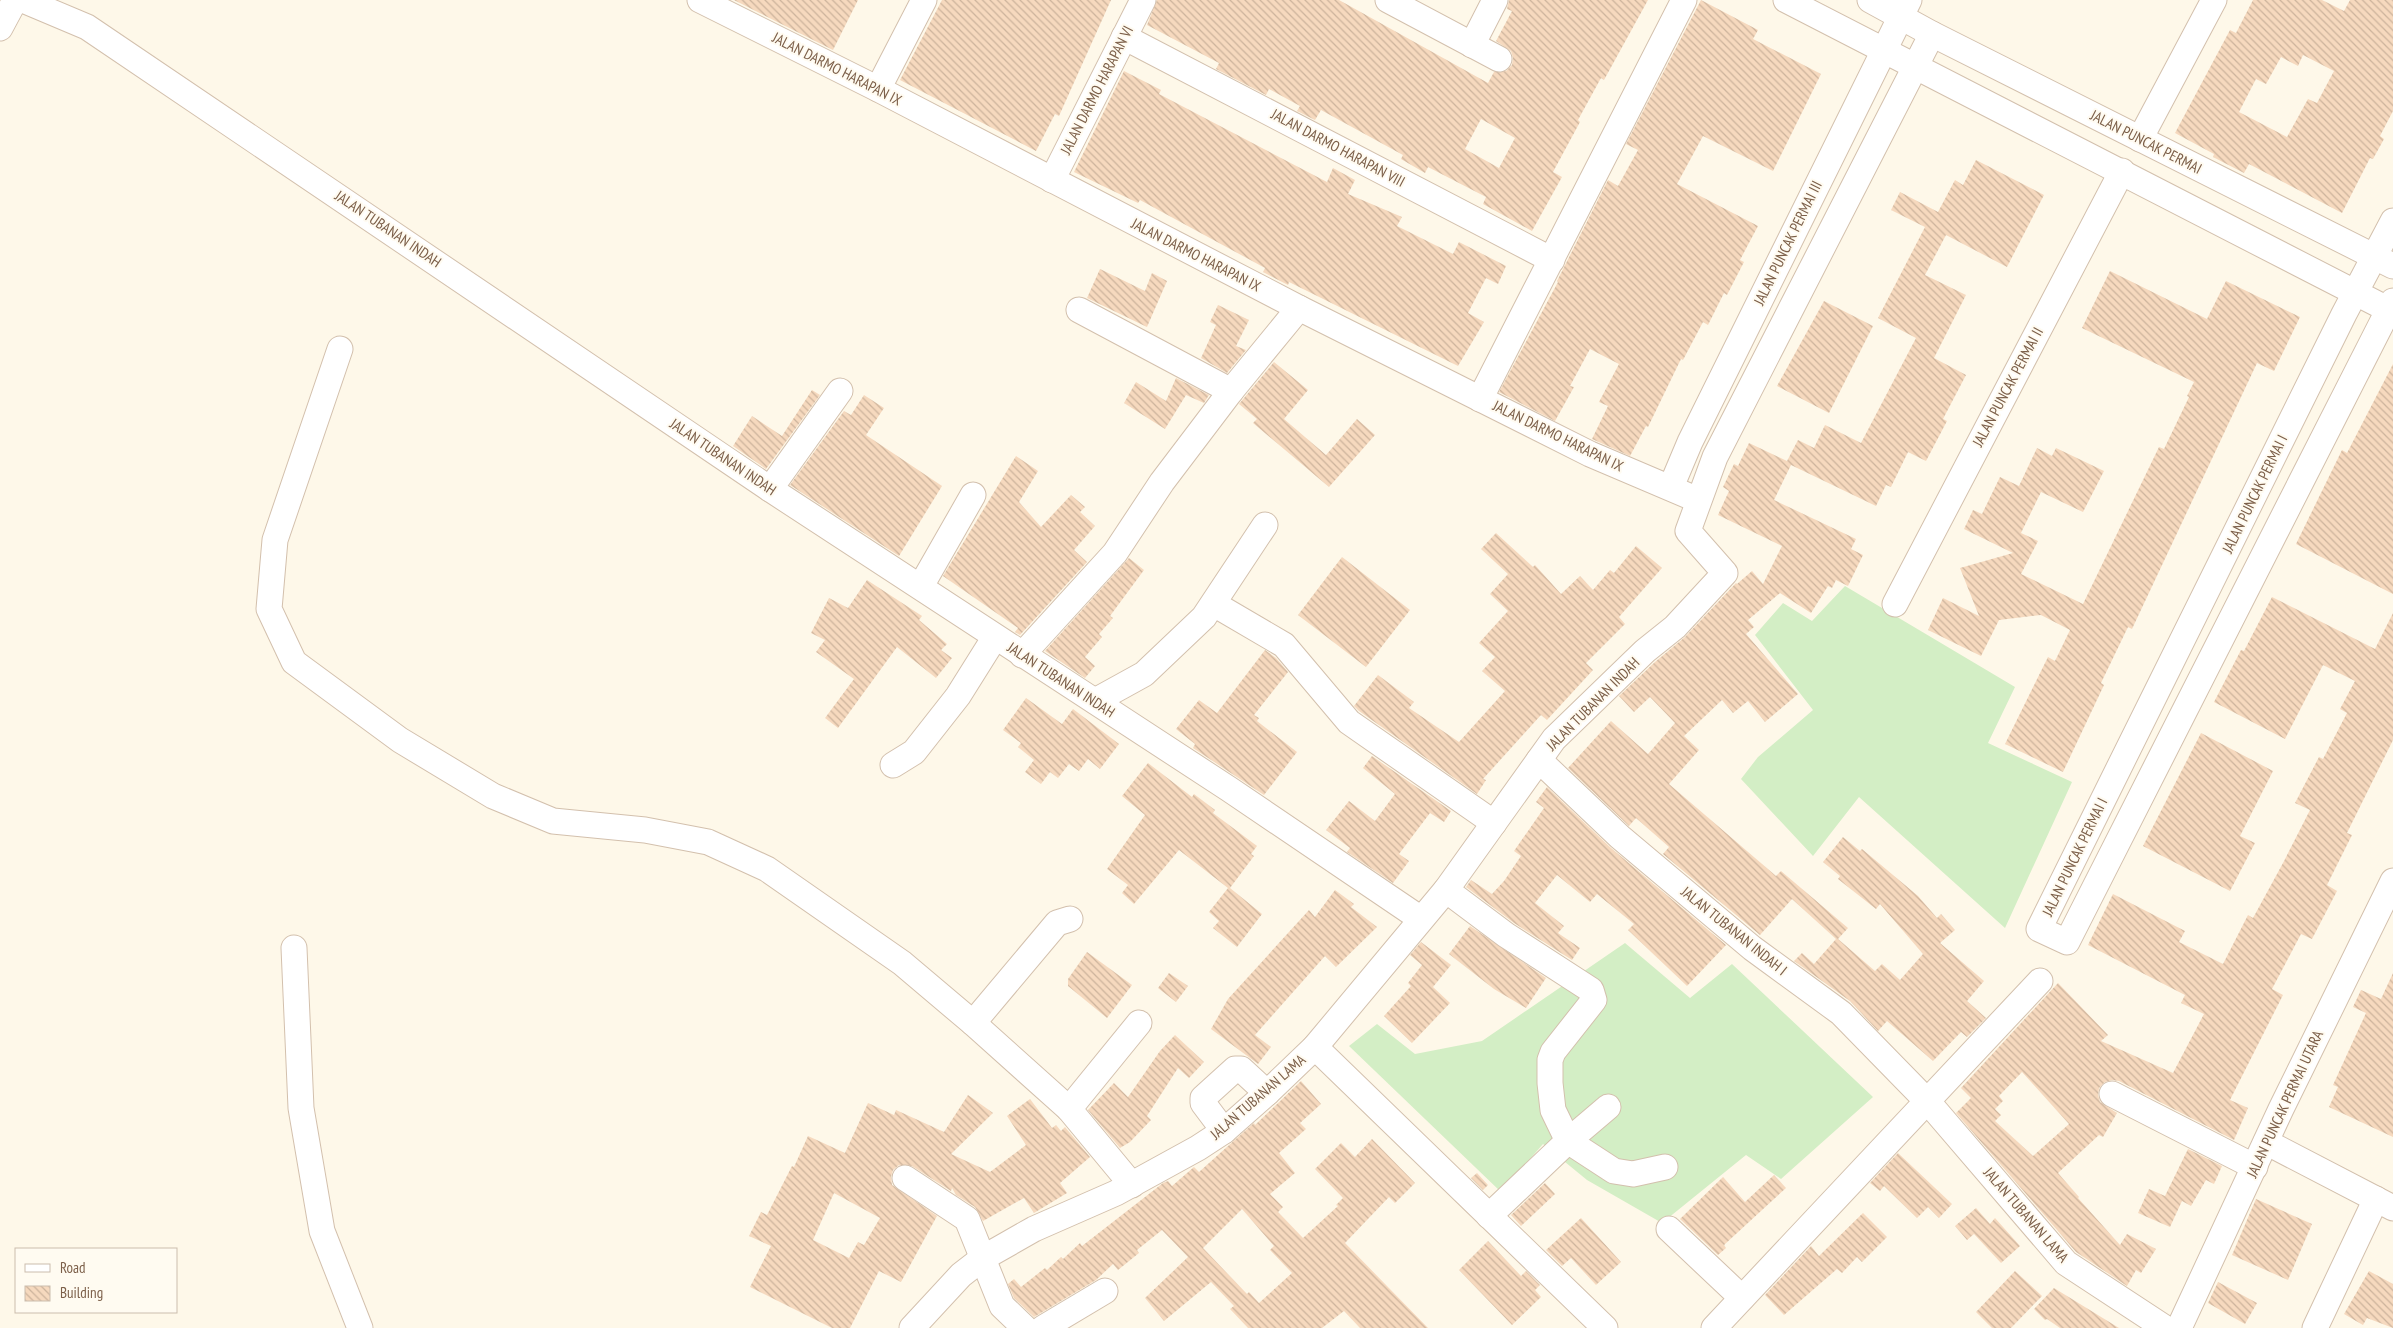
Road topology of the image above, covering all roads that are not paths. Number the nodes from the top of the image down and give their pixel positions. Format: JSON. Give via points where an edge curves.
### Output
{"nodes":[{"id":1,"x":15,"y":0,"type":"edge"},
{"id":2,"x":23,"y":0,"type":"edge"},
{"id":3,"x":700,"y":0,"type":"edge"},
{"id":4,"x":924,"y":0,"type":"edge"},
{"id":5,"x":1143,"y":0,"type":"edge"},
{"id":6,"x":1388,"y":0,"type":"edge"},
{"id":7,"x":1495,"y":0,"type":"edge"},
{"id":8,"x":1684,"y":0,"type":"edge"},
{"id":9,"x":1786,"y":0,"type":"edge"},
{"id":10,"x":1870,"y":0,"type":"edge"},
{"id":11,"x":2214,"y":0,"type":"edge"},
{"id":12,"x":1906,"y":6,"type":"edge"},
{"id":13,"x":0,"y":28,"type":"edge"},
{"id":14,"x":1932,"y":34,"type":"junction"},
{"id":15,"x":1124,"y":37,"type":"junction"},
{"id":16,"x":1472,"y":45,"type":"junction"},
{"id":17,"x":1883,"y":50,"type":"junction"},
{"id":18,"x":1499,"y":59,"type":"dead end"},
{"id":19,"x":1915,"y":67,"type":"junction"},
{"id":20,"x":878,"y":89,"type":"junction"},
{"id":21,"x":2140,"y":139,"type":"junction"},
{"id":22,"x":2122,"y":171,"type":"junction"},
{"id":23,"x":1052,"y":180,"type":"junction"},
{"id":24,"x":2393,"y":221,"type":"edge"},
{"id":25,"x":1552,"y":260,"type":"junction"},
{"id":26,"x":2384,"y":261,"type":"edge"},
{"id":27,"x":2356,"y":292,"type":"junction"},
{"id":28,"x":1299,"y":308,"type":"junction"},
{"id":29,"x":2392,"y":308,"type":"edge"},
{"id":30,"x":1079,"y":310,"type":"dead end"},
{"id":31,"x":340,"y":349,"type":"dead end"},
{"id":32,"x":840,"y":391,"type":"dead end"},
{"id":33,"x":1231,"y":391,"type":"junction"},
{"id":34,"x":1480,"y":399,"type":"junction"},
{"id":35,"x":1671,"y":487,"type":"junction"},
{"id":36,"x":770,"y":489,"type":"junction"},
{"id":37,"x":973,"y":495,"type":"dead end"},
{"id":38,"x":1698,"y":500,"type":"junction"},
{"id":39,"x":1265,"y":525,"type":"dead end"},
{"id":40,"x":922,"y":586,"type":"junction"},
{"id":41,"x":1214,"y":604,"type":"junction"},
{"id":42,"x":1895,"y":604,"type":"dead end"},
{"id":43,"x":995,"y":638,"type":"junction"},
{"id":44,"x":1022,"y":655,"type":"junction"},
{"id":45,"x":1095,"y":701,"type":"junction"},
{"id":46,"x":2137,"y":731,"type":"junction"},
{"id":47,"x":2166,"y":745,"type":"junction"},
{"id":48,"x":1539,"y":760,"type":"junction"},
{"id":49,"x":893,"y":765,"type":"dead end"},
{"id":50,"x":1494,"y":823,"type":"junction"},
{"id":51,"x":2393,"y":881,"type":"edge"},
{"id":52,"x":1446,"y":890,"type":"junction"},
{"id":53,"x":1070,"y":919,"type":"dead end"},
{"id":54,"x":1421,"y":920,"type":"junction"},
{"id":55,"x":294,"y":948,"type":"dead end"},
{"id":56,"x":2040,"y":981,"type":"dead end"},
{"id":57,"x":973,"y":1022,"type":"junction"},
{"id":58,"x":1139,"y":1024,"type":"dead end"},
{"id":59,"x":1315,"y":1047,"type":"junction"},
{"id":60,"x":1267,"y":1093,"type":"junction"},
{"id":61,"x":2112,"y":1094,"type":"dead end"},
{"id":62,"x":1928,"y":1102,"type":"junction"},
{"id":63,"x":1608,"y":1107,"type":"dead end"},
{"id":64,"x":1069,"y":1109,"type":"junction"},
{"id":65,"x":1224,"y":1131,"type":"junction"},
{"id":66,"x":1568,"y":1141,"type":"junction"},
{"id":67,"x":2266,"y":1142,"type":"junction"},
{"id":68,"x":1665,"y":1167,"type":"dead end"},
{"id":69,"x":2255,"y":1167,"type":"junction"},
{"id":70,"x":905,"y":1178,"type":"dead end"},
{"id":71,"x":1132,"y":1184,"type":"junction"},
{"id":72,"x":2384,"y":1204,"type":"edge"},
{"id":73,"x":1489,"y":1216,"type":"junction"},
{"id":74,"x":1668,"y":1229,"type":"dead end"},
{"id":75,"x":983,"y":1258,"type":"junction"},
{"id":76,"x":1105,"y":1291,"type":"dead end"},
{"id":77,"x":1742,"y":1298,"type":"junction"},
{"id":78,"x":360,"y":1328,"type":"edge"},
{"id":79,"x":912,"y":1328,"type":"edge"},
{"id":80,"x":1025,"y":1328,"type":"edge"},
{"id":81,"x":1043,"y":1328,"type":"edge"},
{"id":82,"x":1605,"y":1328,"type":"edge"},
{"id":83,"x":1714,"y":1328,"type":"edge"},
{"id":84,"x":2165,"y":1328,"type":"edge"},
{"id":85,"x":2179,"y":1328,"type":"edge"},
{"id":86,"x":2315,"y":1328,"type":"edge"}],
"edges":[{"from":1,"to":13,"type":"street"},
{"from":2,"to":36,"type":"street","name":"JALAN TUBANAN INDAH","via":[[87,27]]},
{"from":3,"to":20,"type":"street","name":"JALAN DARMO HARAPAN IX"},
{"from":4,"to":20,"type":"street"},
{"from":5,"to":15,"type":"street","name":"JALAN DARMO HARAPAN VI"},
{"from":6,"to":16,"type":"street"},
{"from":7,"to":16,"type":"street"},
{"from":8,"to":25,"type":"street"},
{"from":9,"to":17,"type":"street"},
{"from":10,"to":12,"type":"street","name":"JALAN PUNCAK PERMAI"},
{"from":11,"to":21,"type":"street"},
{"from":12,"to":14,"type":"street","name":"JALAN PUNCAK PERMAI"},
{"from":12,"to":17,"type":"street","name":"JALAN PUNCAK PERMAI III"},
{"from":14,"to":19,"type":"street"},
{"from":14,"to":21,"type":"street","name":"JALAN PUNCAK PERMAI"},
{"from":15,"to":23,"type":"street","name":"JALAN DARMO HARAPAN VI"},
{"from":15,"to":25,"type":"street","name":"JALAN DARMO HARAPAN VIII"},
{"from":16,"to":18,"type":"street"},
{"from":17,"to":19,"type":"street"},
{"from":17,"to":35,"type":"street","name":"JALAN PUNCAK PERMAI III","via":[[1690,442]]},
{"from":19,"to":22,"type":"street"},
{"from":19,"to":38,"type":"street","via":[[1715,457]]},
{"from":20,"to":23,"type":"street","name":"JALAN DARMO HARAPAN IX"},
{"from":21,"to":26,"type":"street","name":"JALAN PUNCAK PERMAI"},
{"from":22,"to":27,"type":"street"},
{"from":22,"to":42,"type":"street","name":"JALAN PUNCAK PERMAI II"},
{"from":23,"to":28,"type":"street","name":"JALAN DARMO HARAPAN IX"},
{"from":24,"to":26,"type":"street","name":"JALAN PUNCAK PERMAI I"},
{"from":25,"to":34,"type":"street"},
{"from":26,"to":27,"type":"street","name":"JALAN PUNCAK PERMAI I"},
{"from":27,"to":29,"type":"street"},
{"from":27,"to":46,"type":"street","name":"JALAN PUNCAK PERMAI I"},
{"from":28,"to":33,"type":"street"},
{"from":28,"to":34,"type":"street","name":"JALAN DARMO HARAPAN IX"},
{"from":29,"to":47,"type":"street","name":"JALAN PUNCAK PERMAI I"},
{"from":30,"to":33,"type":"street"},
{"from":31,"to":57,"type":"street","via":[[275,540],[269,609],[294,662],[400,740],[493,796],[553,822],[645,830],[708,842],[767,869],[902,963]]},
{"from":32,"to":36,"type":"street"},
{"from":33,"to":44,"type":"street","via":[[1162,482],[1115,553]]},
{"from":34,"to":35,"type":"street","name":"JALAN DARMO HARAPAN IX","via":[[1590,454]]},
{"from":35,"to":38,"type":"street","name":"JALAN DARMO HARAPAN IX"},
{"from":36,"to":40,"type":"street","name":"JALAN TUBANAN INDAH"},
{"from":37,"to":40,"type":"street"},
{"from":38,"to":48,"type":"street","name":"JALAN TUBANAN INDAH","via":[[1688,531],[1725,573],[1674,627],[1554,739]]},
{"from":39,"to":41,"type":"street"},
{"from":40,"to":43,"type":"street","name":"JALAN TUBANAN INDAH"},
{"from":41,"to":45,"type":"street","via":[[1144,674]]},
{"from":41,"to":50,"type":"street","via":[[1284,645],[1349,722]]},
{"from":43,"to":44,"type":"street","name":"JALAN TUBANAN INDAH"},
{"from":43,"to":49,"type":"street","via":[[958,696],[914,752]]},
{"from":44,"to":45,"type":"street","name":"JALAN TUBANAN INDAH"},
{"from":45,"to":54,"type":"street","name":"JALAN TUBANAN INDAH"},
{"from":46,"to":47,"type":"street"},
{"from":46,"to":47,"type":"street","name":"JALAN PUNCAK PERMAI I","via":[[2039,929],[2066,942]]},
{"from":48,"to":50,"type":"street","name":"JALAN TUBANAN INDAH"},
{"from":48,"to":62,"type":"street","name":"JALAN TUBANAN INDAH I","via":[[1634,850],[1752,948],[1840,1013]]},
{"from":50,"to":52,"type":"street","name":"JALAN TUBANAN INDAH"},
{"from":51,"to":67,"type":"street","name":"JALAN PUNCAK PERMAI UTARA"},
{"from":52,"to":54,"type":"street","name":"JALAN TUBANAN INDAH"},
{"from":52,"to":66,"type":"street","via":[[1594,994],[1594,1000],[1558,1044],[1550,1060],[1553,1110]]},
{"from":53,"to":57,"type":"street","via":[[1057,923]]},
{"from":54,"to":59,"type":"street","name":"JALAN TUBANAN INDAH"},
{"from":55,"to":78,"type":"street","via":[[301,1108],[322,1231]]},
{"from":56,"to":62,"type":"street"},
{"from":57,"to":64,"type":"street"},
{"from":58,"to":64,"type":"street"},
{"from":59,"to":60,"type":"street","name":"JALAN TUBANAN LAMA"},
{"from":59,"to":73,"type":"street","name":"JALAN TUBANAN LAMA"},
{"from":60,"to":65,"type":"street","name":"JALAN TUBANAN LAMA"},
{"from":60,"to":65,"type":"street","via":[[1241,1069],[1234,1069],[1203,1098],[1203,1103]]},
{"from":61,"to":69,"type":"street"},
{"from":62,"to":77,"type":"street"},
{"from":62,"to":84,"type":"street","name":"JALAN TUBANAN LAMA","via":[[2066,1263]]},
{"from":63,"to":66,"type":"street"},
{"from":64,"to":71,"type":"street"},
{"from":65,"to":71,"type":"street","name":"JALAN TUBANAN LAMA"},
{"from":66,"to":68,"type":"street","via":[[1614,1171],[1633,1174]]},
{"from":66,"to":73,"type":"street"},
{"from":67,"to":69,"type":"street","name":"JALAN PUNCAK PERMAI UTARA"},
{"from":67,"to":72,"type":"street"},
{"from":69,"to":85,"type":"street","name":"JALAN PUNCAK PERMAI UTARA"},
{"from":70,"to":75,"type":"street","via":[[963,1214]]},
{"from":71,"to":75,"type":"street","name":"JALAN TUBANAN LAMA","via":[[1034,1229]]},
{"from":72,"to":86,"type":"street"},
{"from":73,"to":82,"type":"street","name":"JALAN TUBANAN LAMA"},
{"from":74,"to":77,"type":"street"},
{"from":75,"to":79,"type":"street","name":"JALAN TUBANAN LAMA","via":[[961,1275]]},
{"from":75,"to":80,"type":"street","via":[[1002,1306]]},
{"from":76,"to":81,"type":"street"},
{"from":77,"to":83,"type":"street"}]}
